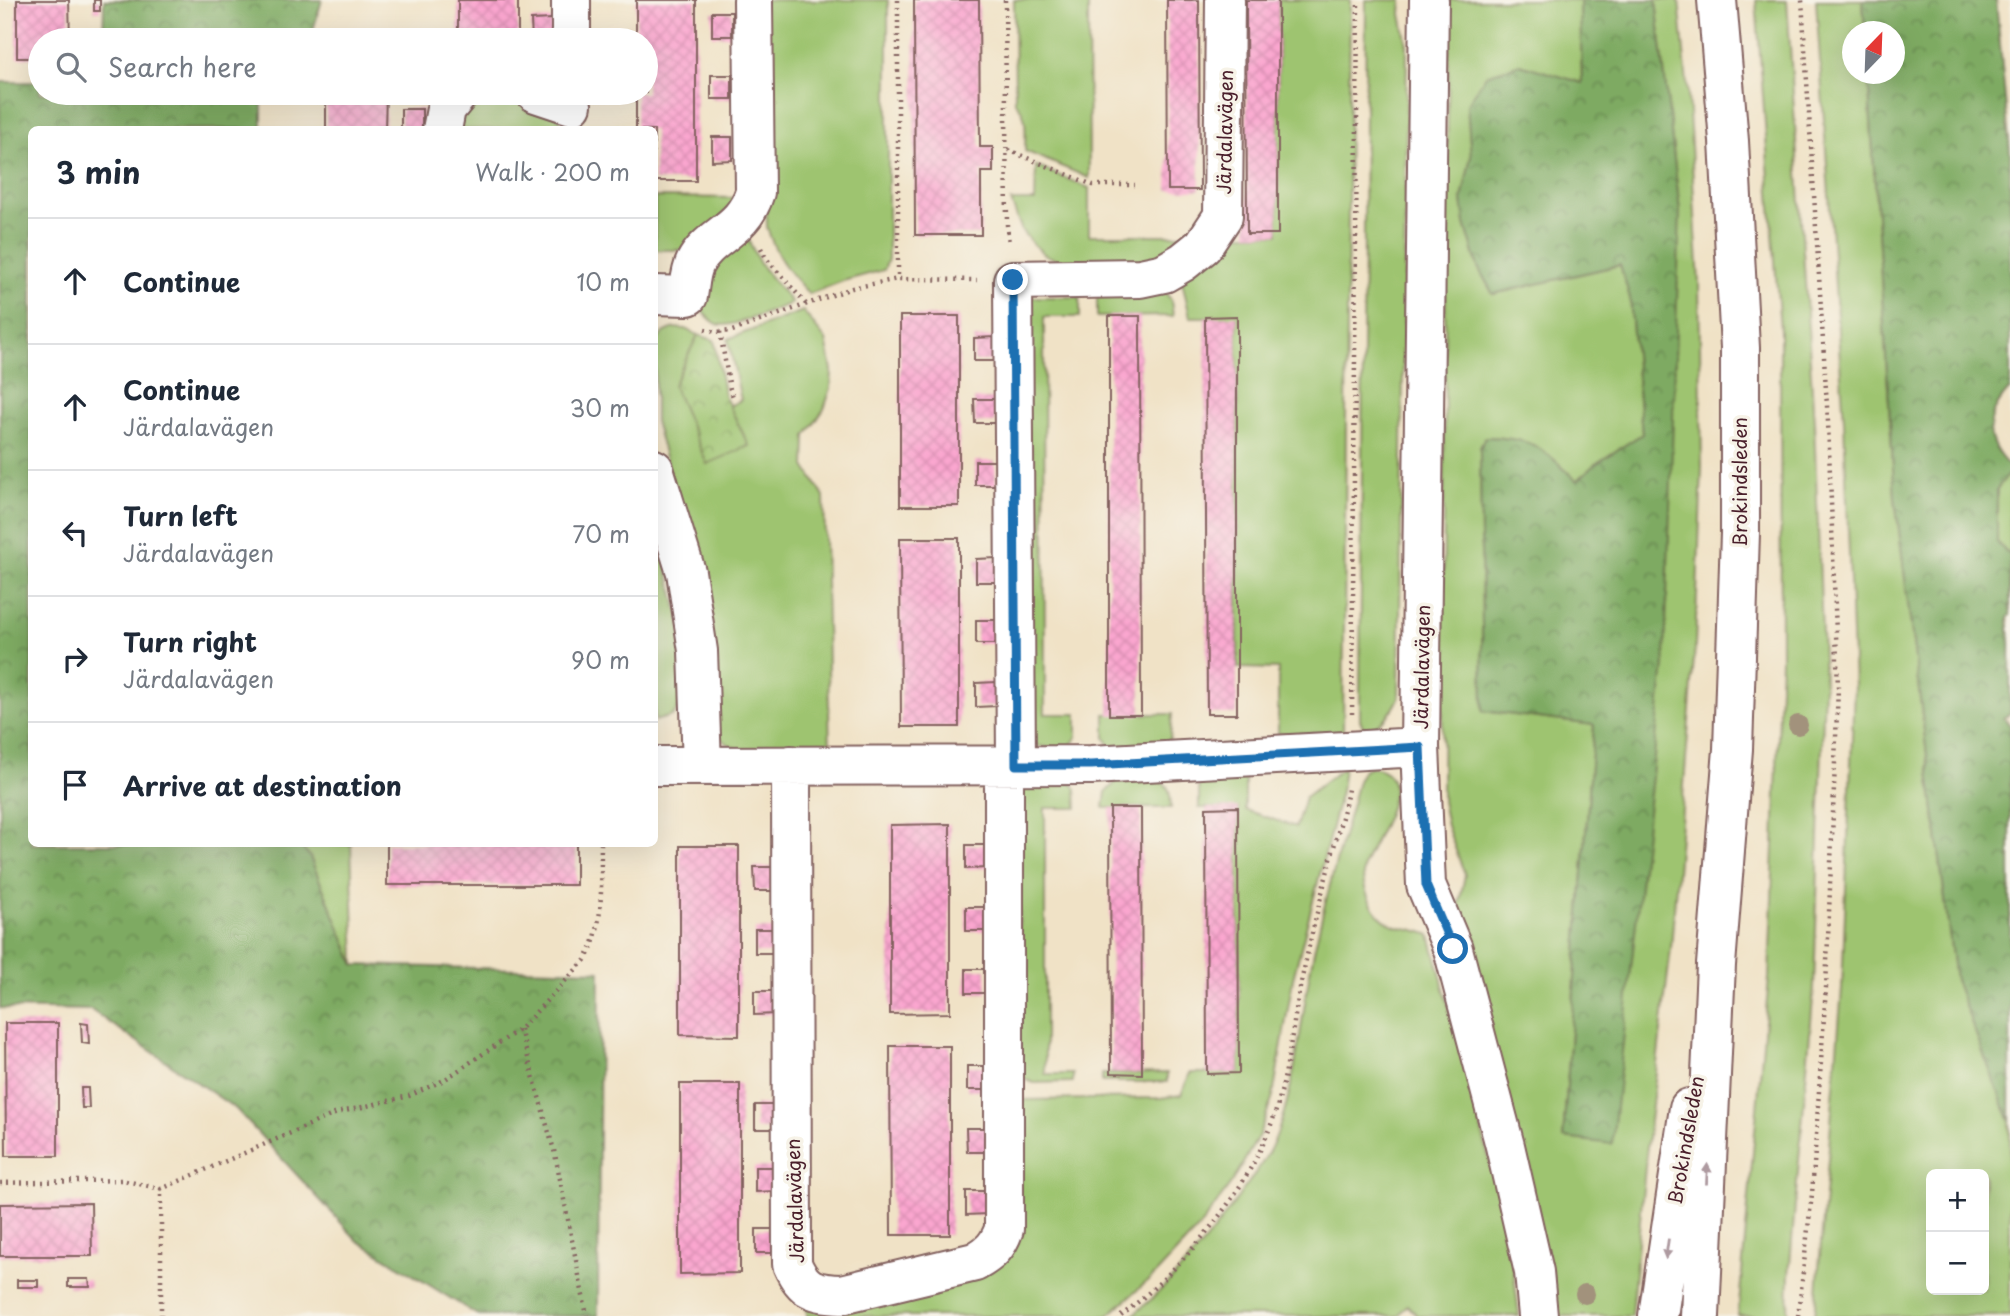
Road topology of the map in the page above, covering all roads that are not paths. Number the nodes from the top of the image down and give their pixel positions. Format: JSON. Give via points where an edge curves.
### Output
{"nodes":[{"id":1,"x":571,"y":0,"type":"edge"},
{"id":2,"x":753,"y":0,"type":"edge"},
{"id":3,"x":1225,"y":0,"type":"edge"},
{"id":4,"x":1429,"y":0,"type":"edge"},
{"id":5,"x":1717,"y":0,"type":"edge"},
{"id":6,"x":571,"y":28,"type":"edge"},
{"id":7,"x":450,"y":105,"type":"edge"},
{"id":8,"x":443,"y":126,"type":"edge"},
{"id":9,"x":671,"y":296,"type":"edge"},
{"id":10,"x":658,"y":482,"type":"edge"},
{"id":11,"x":1420,"y":747,"type":"junction"},
{"id":12,"x":791,"y":765,"type":"junction"},
{"id":13,"x":1010,"y":765,"type":"junction"},
{"id":14,"x":658,"y":766,"type":"edge"},
{"id":15,"x":702,"y":766,"type":"junction"},
{"id":16,"x":1716,"y":965,"type":"junction"},
{"id":17,"x":1538,"y":1316,"type":"edge"},
{"id":18,"x":1658,"y":1316,"type":"edge"},
{"id":19,"x":1700,"y":1316,"type":"edge"}],
"edges":[{"from":1,"to":6,"type":"street"},
{"from":2,"to":9,"type":"street","via":[[755,192],[747,212],[702,254]]},
{"from":3,"to":13,"type":"street","name":"Järdalavägen","via":[[1223,216],[1202,246],[1164,273],[1140,278],[1013,280]]},
{"from":4,"to":11,"type":"street","name":"Järdalavägen"},
{"from":5,"to":16,"type":"street","name":"Brokindsleden","via":[[1740,348],[1740,533],[1732,750]]},
{"from":7,"to":8,"type":"street"},
{"from":10,"to":15,"type":"street","via":[[686,572],[698,651]]},
{"from":11,"to":13,"type":"street","name":"Järdalavägen","via":[[1091,765]]},
{"from":11,"to":17,"type":"street","name":"Järdalavägen","via":[[1426,885],[1453,949],[1505,1146],[1534,1272]]},
{"from":12,"to":13,"type":"street","name":"Järdalavägen"},
{"from":12,"to":13,"type":"street","name":"Järdalavägen","via":[[792,1264],[807,1288],[842,1294],[975,1262],[998,1245],[1004,1229]]},
{"from":12,"to":15,"type":"street","name":"Järdalavägen"},
{"from":14,"to":15,"type":"street","name":"Järdalavägen"},
{"from":16,"to":18,"type":"street","name":"Brokindsleden","one_way":true,"via":[[1682,1144]]},
{"from":19,"to":16,"type":"street","name":"Brokindsleden","one_way":true}]}
